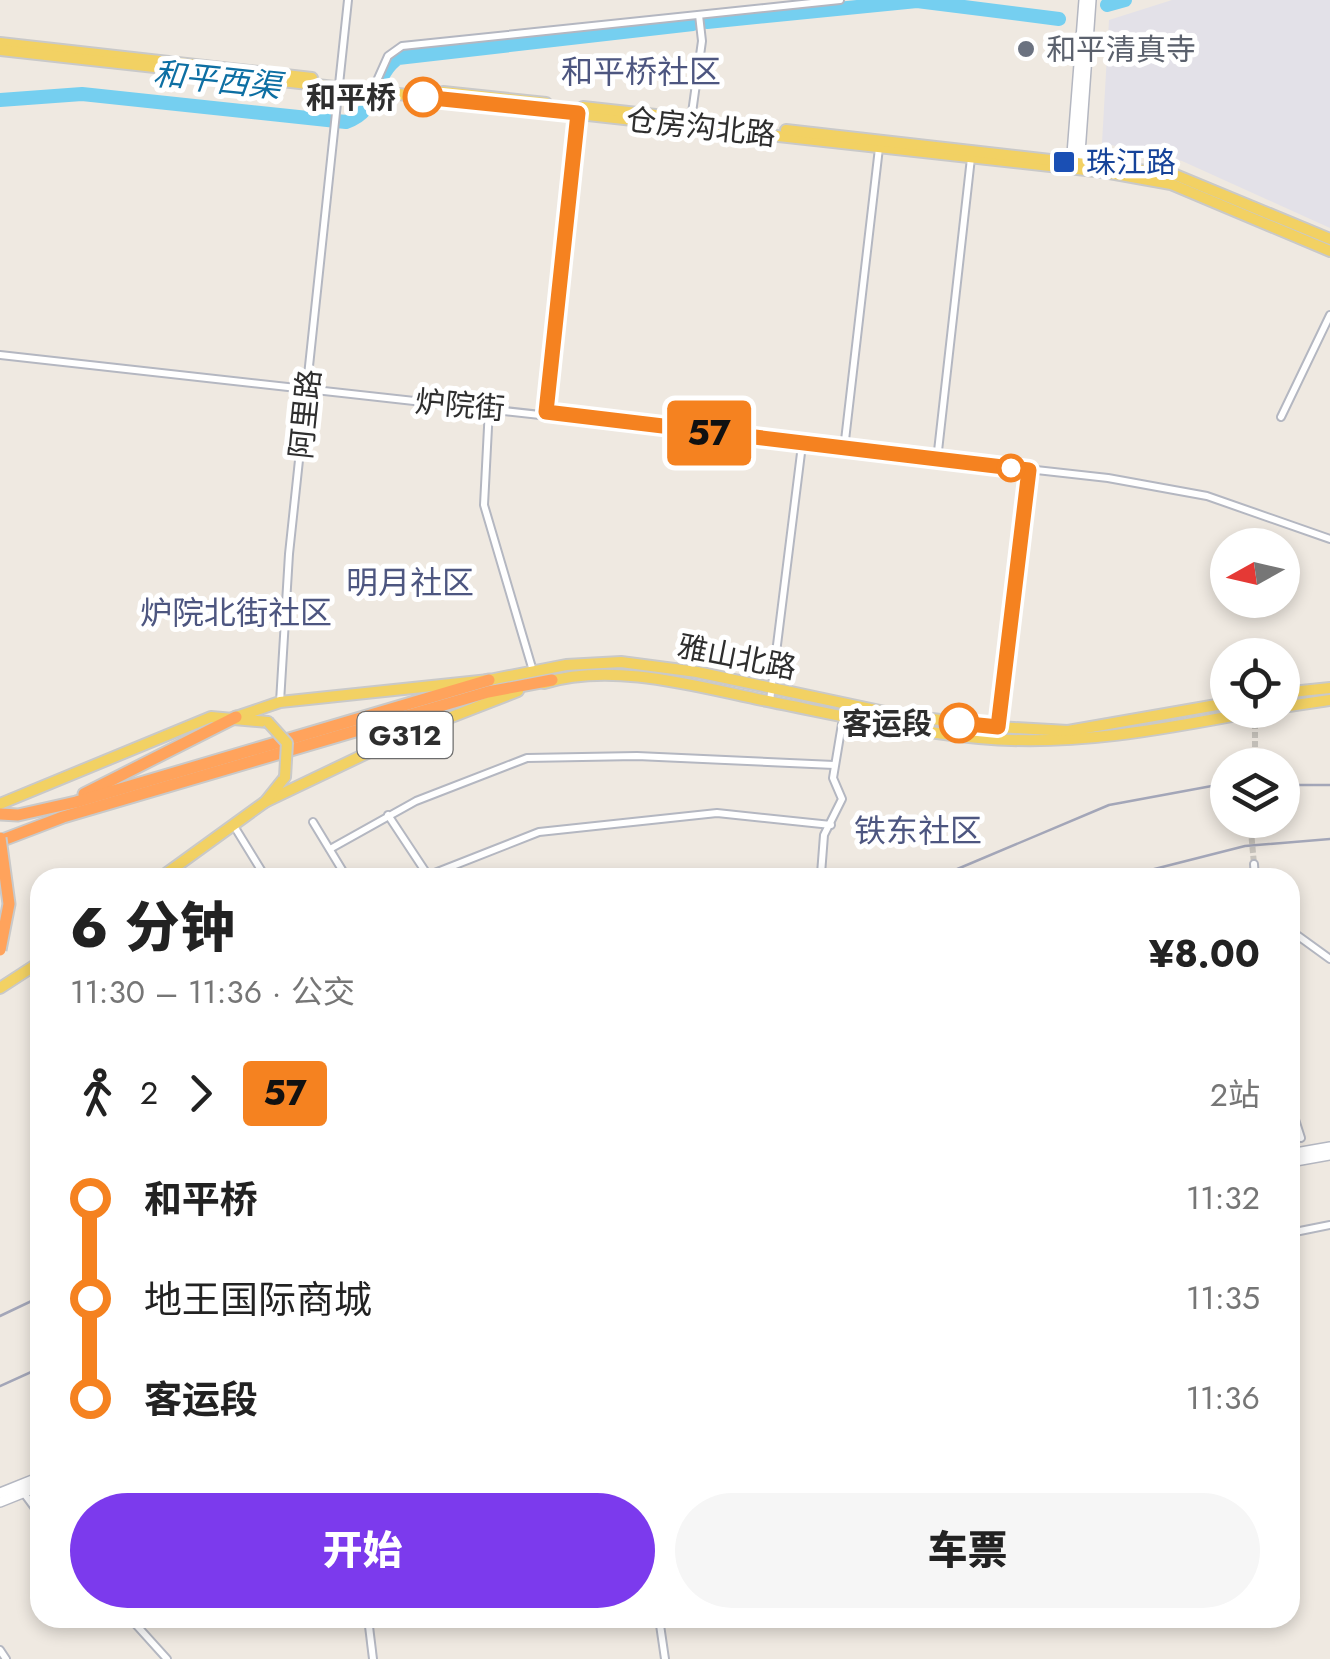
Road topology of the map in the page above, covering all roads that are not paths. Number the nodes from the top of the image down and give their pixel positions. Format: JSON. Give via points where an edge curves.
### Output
{"nodes":[{"id":1,"x":348,"y":0,"type":"edge"},
{"id":2,"x":840,"y":0,"type":"edge"},
{"id":3,"x":1090,"y":1,"type":"edge"},
{"id":4,"x":699,"y":16,"type":"junction"},
{"id":5,"x":0,"y":46,"type":"edge"},
{"id":6,"x":339,"y":84,"type":"junction"},
{"id":7,"x":378,"y":88,"type":"junction"},
{"id":8,"x":579,"y":110,"type":"junction"},
{"id":9,"x":691,"y":122,"type":"junction"},
{"id":10,"x":880,"y":144,"type":"junction"},
{"id":11,"x":972,"y":158,"type":"junction"},
{"id":12,"x":1075,"y":165,"type":"junction"},
{"id":13,"x":1330,"y":239,"type":"edge"},
{"id":14,"x":1330,"y":250,"type":"edge"},
{"id":15,"x":1330,"y":315,"type":"edge"},
{"id":16,"x":0,"y":355,"type":"edge"},
{"id":17,"x":307,"y":390,"type":"junction"},
{"id":18,"x":489,"y":408,"type":"junction"},
{"id":19,"x":546,"y":412,"type":"junction"},
{"id":20,"x":1282,"y":417,"type":"dead end"},
{"id":21,"x":802,"y":444,"type":"junction"},
{"id":22,"x":844,"y":449,"type":"junction"},
{"id":23,"x":937,"y":460,"type":"junction"},
{"id":24,"x":1029,"y":470,"type":"junction"},
{"id":25,"x":1330,"y":540,"type":"edge"},
{"id":26,"x":533,"y":671,"type":"junction"},
{"id":27,"x":489,"y":680,"type":"junction"},
{"id":28,"x":552,"y":680,"type":"junction"},
{"id":29,"x":772,"y":688,"type":"junction"},
{"id":30,"x":1330,"y":688,"type":"edge"},
{"id":31,"x":1300,"y":691,"type":"edge"},
{"id":32,"x":1330,"y":700,"type":"edge"},
{"id":33,"x":280,"y":702,"type":"junction"},
{"id":34,"x":770,"y":702,"type":"junction"},
{"id":35,"x":1300,"y":704,"type":"edge"},
{"id":36,"x":1210,"y":706,"type":"edge"},
{"id":37,"x":843,"y":716,"type":"junction"},
{"id":38,"x":236,"y":717,"type":"junction"},
{"id":39,"x":1210,"y":721,"type":"edge"},
{"id":40,"x":998,"y":727,"type":"junction"},
{"id":41,"x":834,"y":764,"type":"junction"},
{"id":42,"x":265,"y":802,"type":"junction"},
{"id":43,"x":58,"y":806,"type":"junction"},
{"id":44,"x":1,"y":807,"type":"edge"},
{"id":45,"x":388,"y":815,"type":"junction"},
{"id":46,"x":313,"y":822,"type":"dead end"},
{"id":47,"x":234,"y":825,"type":"junction"},
{"id":48,"x":831,"y":825,"type":"junction"},
{"id":49,"x":0,"y":840,"type":"edge"},
{"id":50,"x":330,"y":848,"type":"junction"},
{"id":51,"x":1254,"y":864,"type":"tunnel mouth"},
{"id":52,"x":174,"y":868,"type":"edge"},
{"id":53,"x":260,"y":868,"type":"edge"},
{"id":54,"x":341,"y":868,"type":"edge"},
{"id":55,"x":419,"y":868,"type":"edge"},
{"id":56,"x":445,"y":868,"type":"edge"},
{"id":57,"x":821,"y":868,"type":"edge"},
{"id":58,"x":1255,"y":868,"type":"edge"},
{"id":59,"x":1300,"y":937,"type":"edge"},
{"id":60,"x":0,"y":950,"type":"edge"},
{"id":61,"x":1330,"y":958,"type":"edge"},
{"id":62,"x":30,"y":968,"type":"edge"},
{"id":63,"x":0,"y":988,"type":"edge"},
{"id":64,"x":1300,"y":1132,"type":"edge"},
{"id":65,"x":1302,"y":1138,"type":"dead end"},
{"id":66,"x":1330,"y":1147,"type":"edge"},
{"id":67,"x":1300,"y":1152,"type":"edge"},
{"id":68,"x":1330,"y":1155,"type":"edge"},
{"id":69,"x":1300,"y":1160,"type":"edge"},
{"id":70,"x":1330,"y":1225,"type":"edge"},
{"id":71,"x":1300,"y":1231,"type":"edge"},
{"id":72,"x":30,"y":1483,"type":"edge"},
{"id":73,"x":30,"y":1488,"type":"edge"},
{"id":74,"x":21,"y":1489,"type":"junction"},
{"id":75,"x":0,"y":1492,"type":"edge"},
{"id":76,"x":0,"y":1502,"type":"edge"},
{"id":77,"x":30,"y":1502,"type":"edge"},
{"id":78,"x":139,"y":1628,"type":"edge"},
{"id":79,"x":369,"y":1628,"type":"edge"},
{"id":80,"x":661,"y":1628,"type":"edge"},
{"id":81,"x":0,"y":1650,"type":"edge"},
{"id":82,"x":6,"y":1659,"type":"edge"},
{"id":83,"x":167,"y":1659,"type":"edge"},
{"id":84,"x":374,"y":1659,"type":"edge"},
{"id":85,"x":665,"y":1659,"type":"edge"}],
"edges":[{"from":1,"to":6,"type":"street","name":"阿里路"},
{"from":2,"to":4,"type":"street"},
{"from":3,"to":12,"type":"main road"},
{"from":4,"to":7,"type":"street","via":[[402,46],[388,56]]},
{"from":4,"to":9,"type":"street"},
{"from":5,"to":6,"type":"main road","name":"仓房沟北路"},
{"from":6,"to":7,"type":"main road","name":"仓房沟北路"},
{"from":6,"to":17,"type":"street","name":"阿里路"},
{"from":7,"to":8,"type":"main road","name":"仓房沟北路"},
{"from":8,"to":9,"type":"main road","name":"仓房沟北路"},
{"from":8,"to":19,"type":"street"},
{"from":9,"to":10,"type":"main road","name":"仓房沟北路"},
{"from":10,"to":11,"type":"main road","name":"仓房沟北路"},
{"from":10,"to":12,"type":"main road","name":"仓房沟北路"},
{"from":10,"to":22,"type":"street"},
{"from":11,"to":12,"type":"main road","name":"仓房沟北路"},
{"from":11,"to":23,"type":"street"},
{"from":12,"to":13,"type":"main road","name":"仓房沟北路","via":[[1173,174]]},
{"from":12,"to":14,"type":"main road","name":"仓房沟北路","via":[[1171,184]]},
{"from":15,"to":20,"type":"street"},
{"from":16,"to":17,"type":"street","name":"炉院街"},
{"from":17,"to":18,"type":"street","name":"炉院街"},
{"from":17,"to":33,"type":"street","name":"阿里路"},
{"from":18,"to":19,"type":"street","name":"炉院街"},
{"from":18,"to":26,"type":"street","via":[[484,505]]},
{"from":19,"to":21,"type":"street","name":"炉院街"},
{"from":21,"to":22,"type":"street","name":"炉院街"},
{"from":21,"to":29,"type":"street"},
{"from":22,"to":23,"type":"street","name":"炉院街"},
{"from":23,"to":24,"type":"street","name":"炉院街"},
{"from":24,"to":25,"type":"street","name":"炉院街","via":[[1206,496]]},
{"from":24,"to":40,"type":"street"},
{"from":26,"to":27,"type":"main road","name":"雅山北路","number":"G312"},
{"from":26,"to":29,"type":"main road","name":"雅山北路","number":"G312","via":[[621,662]]},
{"from":27,"to":33,"type":"main road","name":"雅山北路","number":"G312"},
{"from":27,"to":43,"type":"highway"},
{"from":28,"to":34,"type":"main road","name":"雅山北路","number":"G312","via":[[676,682]]},
{"from":28,"to":42,"type":"main road","name":"雅山北路","number":"G312","via":[[405,735]]},
{"from":28,"to":49,"type":"highway","name":"雅山北路","via":[[488,692]]},
{"from":29,"to":34,"type":"street"},
{"from":29,"to":40,"type":"main road","name":"雅山北路","number":"G312","via":[[899,715]]},
{"from":30,"to":31,"type":"main road"},
{"from":32,"to":35,"type":"main road"},
{"from":33,"to":38,"type":"main road","name":"雅山北路","number":"G312"},
{"from":34,"to":37,"type":"main road","name":"雅山北路","number":"G312"},
{"from":36,"to":40,"type":"main road","name":"雅山北路","number":"G312","via":[[1068,731]]},
{"from":37,"to":39,"type":"main road","name":"雅山北路","number":"G312","via":[[980,738],[1067,742]]},
{"from":37,"to":41,"type":"street"},
{"from":38,"to":42,"type":"main road","bridge":true,"via":[[268,722],[287,742],[286,777]]},
{"from":38,"to":43,"type":"highway"},
{"from":38,"to":44,"type":"main road","number":"G312","via":[[198,721]]},
{"from":41,"to":45,"type":"street","via":[[527,758]]},
{"from":41,"to":48,"type":"street","via":[[842,800]]},
{"from":42,"to":47,"type":"main road","number":"G312"},
{"from":43,"to":44,"type":"highway","via":[[18,815]]},
{"from":45,"to":50,"type":"street"},
{"from":45,"to":55,"type":"street"},
{"from":46,"to":50,"type":"street"},
{"from":47,"to":52,"type":"main road","number":"G312"},
{"from":47,"to":53,"type":"street"},
{"from":48,"to":56,"type":"street","via":[[716,813],[539,832]]},
{"from":48,"to":57,"type":"street"},
{"from":49,"to":60,"type":"highway","bridge":true,"via":[[9,904]]},
{"from":50,"to":54,"type":"street"},
{"from":51,"to":58,"type":"street"},
{"from":59,"to":61,"type":"street"},
{"from":62,"to":63,"type":"main road"},
{"from":64,"to":65,"type":"street"},
{"from":66,"to":67,"type":"main road"},
{"from":68,"to":69,"type":"main road"},
{"from":70,"to":71,"type":"street"},
{"from":72,"to":74,"type":"main road"},
{"from":73,"to":74,"type":"main road"},
{"from":74,"to":75,"type":"main road"},
{"from":74,"to":76,"type":"main road"},
{"from":74,"to":77,"type":"street"},
{"from":78,"to":83,"type":"street"},
{"from":79,"to":84,"type":"street"},
{"from":80,"to":85,"type":"street"},
{"from":81,"to":82,"type":"street"}]}
